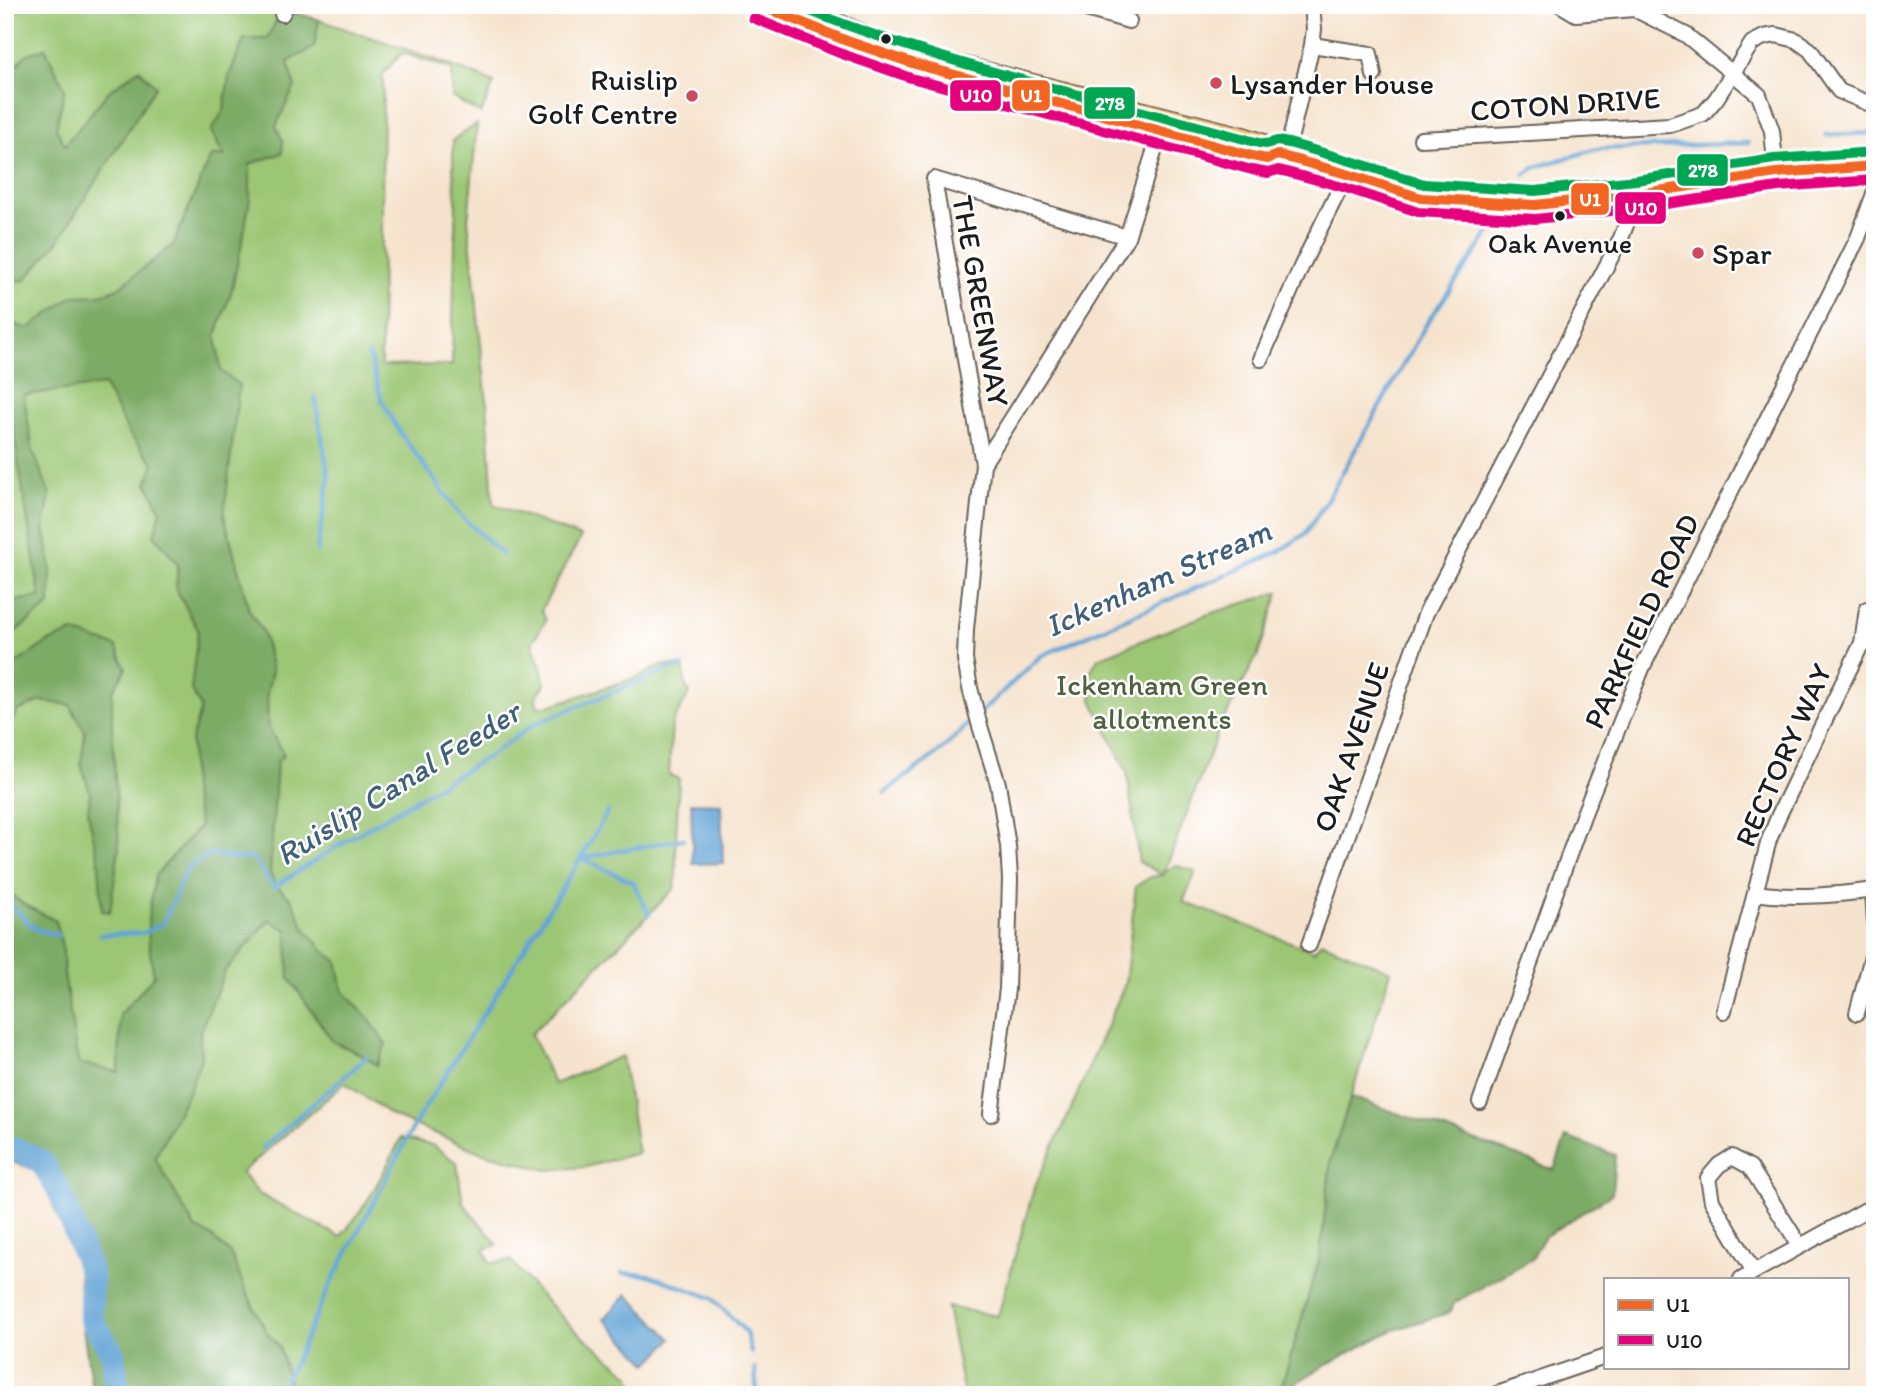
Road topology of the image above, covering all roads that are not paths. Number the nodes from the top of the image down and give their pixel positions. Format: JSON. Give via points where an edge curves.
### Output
{"nodes":[{"id":1,"x":758,"y":5,"type":"edge"},
{"id":2,"x":794,"y":5,"type":"edge"},
{"id":3,"x":1072,"y":5,"type":"edge"},
{"id":4,"x":1312,"y":5,"type":"edge"},
{"id":5,"x":1561,"y":5,"type":"edge"},
{"id":6,"x":1635,"y":7,"type":"edge"},
{"id":7,"x":1129,"y":21,"type":"dead end"},
{"id":8,"x":874,"y":44,"type":"junction"},
{"id":9,"x":1312,"y":45,"type":"junction"},
{"id":10,"x":1733,"y":73,"type":"junction"},
{"id":11,"x":1374,"y":75,"type":"dead end"},
{"id":12,"x":1875,"y":106,"type":"edge"},
{"id":13,"x":1163,"y":123,"type":"junction"},
{"id":14,"x":1420,"y":139,"type":"dead end"},
{"id":15,"x":1286,"y":157,"type":"junction"},
{"id":16,"x":1875,"y":166,"type":"edge"},
{"id":17,"x":1776,"y":173,"type":"junction"},
{"id":18,"x":1347,"y":174,"type":"junction"},
{"id":19,"x":1875,"y":174,"type":"edge"},
{"id":20,"x":1638,"y":194,"type":"junction"},
{"id":21,"x":1127,"y":237,"type":"junction"},
{"id":22,"x":1261,"y":359,"type":"dead end"},
{"id":23,"x":983,"y":464,"type":"junction"},
{"id":24,"x":1867,"y":609,"type":"dead end"},
{"id":25,"x":1868,"y":644,"type":"edge"},
{"id":26,"x":1874,"y":891,"type":"edge"},
{"id":27,"x":1755,"y":893,"type":"junction"},
{"id":28,"x":1875,"y":922,"type":"edge"},
{"id":29,"x":1309,"y":945,"type":"dead end"},
{"id":30,"x":1875,"y":946,"type":"edge"},
{"id":31,"x":1724,"y":1011,"type":"dead end"},
{"id":32,"x":1857,"y":1013,"type":"dead end"},
{"id":33,"x":1480,"y":1102,"type":"dead end"},
{"id":34,"x":991,"y":1114,"type":"dead end"},
{"id":35,"x":1875,"y":1205,"type":"edge"},
{"id":36,"x":1800,"y":1246,"type":"junction"},
{"id":37,"x":1747,"y":1276,"type":"edge"},
{"id":38,"x":1604,"y":1357,"type":"edge"},
{"id":39,"x":1494,"y":1395,"type":"edge"}],
"edges":[{"from":1,"to":8,"type":"main road"},
{"from":2,"to":8,"type":"main road"},
{"from":3,"to":7,"type":"street"},
{"from":4,"to":9,"type":"street"},
{"from":5,"to":6,"type":"street","via":[[1576,14]]},
{"from":6,"to":10,"type":"street","via":[[1686,36]]},
{"from":8,"to":13,"type":"main road","via":[[937,71]]},
{"from":9,"to":11,"type":"street","via":[[1370,54]]},
{"from":9,"to":15,"type":"street"},
{"from":10,"to":12,"type":"street","name":"COTON DRIVE","via":[[1752,43],[1776,36],[1796,40],[1810,50],[1839,90]]},
{"from":10,"to":14,"type":"street","name":"COTON DRIVE","via":[[1703,114],[1670,125]]},
{"from":10,"to":17,"type":"street","via":[[1759,95],[1772,131]]},
{"from":13,"to":15,"type":"main road","via":[[1256,157]]},
{"from":13,"to":21,"type":"street","name":"THE GREENWAY"},
{"from":15,"to":18,"type":"main road"},
{"from":16,"to":17,"type":"main road"},
{"from":17,"to":20,"type":"main road"},
{"from":18,"to":20,"type":"main road","via":[[1421,198],[1535,205]]},
{"from":18,"to":22,"type":"street"},
{"from":19,"to":33,"type":"street","name":"PARKFIELD ROAD","via":[[1875,191],[1858,238],[1643,666],[1583,816]]},
{"from":20,"to":29,"type":"street","name":"OAK AVENUE","via":[[1621,238],[1426,613]]},
{"from":21,"to":23,"type":"street","name":"THE GREENWAY"},
{"from":21,"to":23,"type":"street","name":"THE GREENWAY","via":[[934,179]]},
{"from":23,"to":34,"type":"street","name":"THE GREENWAY","via":[[965,645],[977,716],[998,784],[1010,879],[1007,989]]},
{"from":24,"to":25,"type":"street","name":"RECTORY WAY"},
{"from":25,"to":27,"type":"street","name":"RECTORY WAY","via":[[1779,814]]},
{"from":26,"to":27,"type":"street"},
{"from":26,"to":28,"type":"street"},
{"from":27,"to":31,"type":"street","name":"RECTORY WAY"},
{"from":30,"to":32,"type":"street"},
{"from":35,"to":36,"type":"street"},
{"from":36,"to":37,"type":"street"},
{"from":36,"to":37,"type":"street","via":[[1750,1167],[1732,1157],[1708,1178],[1712,1201]]},
{"from":38,"to":39,"type":"street"}]}
